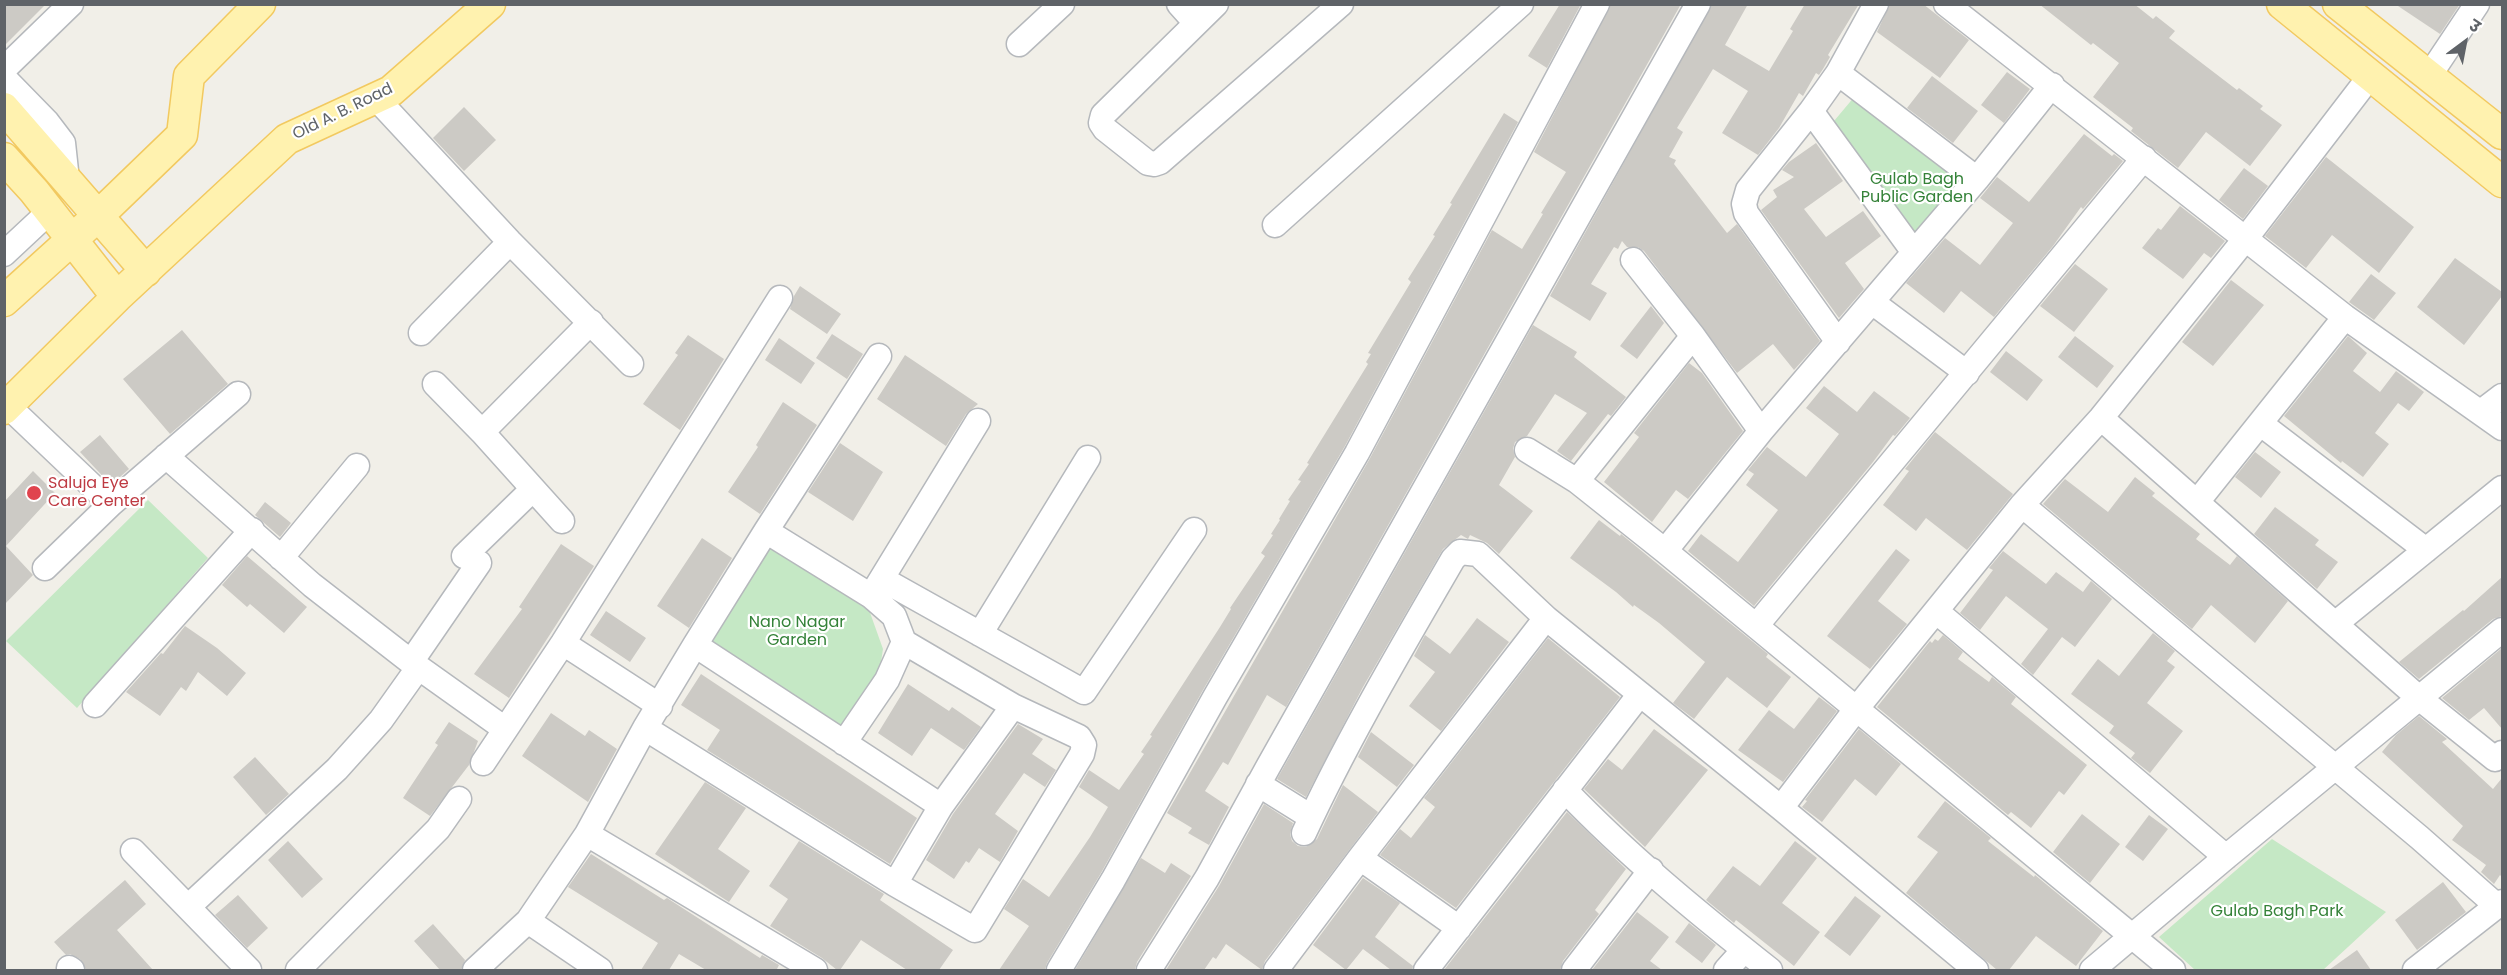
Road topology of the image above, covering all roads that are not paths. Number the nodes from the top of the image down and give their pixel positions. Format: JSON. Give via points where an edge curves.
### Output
{"nodes":[{"id":1,"x":71,"y":4,"type":"edge"},
{"id":2,"x":260,"y":4,"type":"edge"},
{"id":3,"x":490,"y":4,"type":"edge"},
{"id":4,"x":1062,"y":4,"type":"edge"},
{"id":5,"x":1179,"y":4,"type":"edge"},
{"id":6,"x":1216,"y":4,"type":"edge"},
{"id":7,"x":1521,"y":4,"type":"edge"},
{"id":8,"x":1597,"y":4,"type":"edge"},
{"id":9,"x":1698,"y":4,"type":"edge"},
{"id":10,"x":1876,"y":4,"type":"edge"},
{"id":11,"x":1946,"y":4,"type":"edge"},
{"id":12,"x":2282,"y":4,"type":"edge"},
{"id":13,"x":2338,"y":4,"type":"edge"},
{"id":14,"x":2477,"y":4,"type":"edge"},
{"id":15,"x":1333,"y":8,"type":"edge"},
{"id":16,"x":1196,"y":22,"type":"junction"},
{"id":17,"x":1019,"y":44,"type":"dead end"},
{"id":18,"x":4,"y":69,"type":"edge"},
{"id":19,"x":1838,"y":73,"type":"junction"},
{"id":20,"x":2371,"y":75,"type":"junction"},
{"id":21,"x":2429,"y":76,"type":"junction"},
{"id":22,"x":4,"y":78,"type":"edge"},
{"id":23,"x":2052,"y":85,"type":"junction"},
{"id":24,"x":376,"y":98,"type":"junction"},
{"id":25,"x":4,"y":108,"type":"edge"},
{"id":26,"x":1811,"y":111,"type":"junction"},
{"id":27,"x":2502,"y":134,"type":"edge"},
{"id":28,"x":4,"y":158,"type":"edge"},
{"id":29,"x":2145,"y":158,"type":"junction"},
{"id":30,"x":1977,"y":179,"type":"junction"},
{"id":31,"x":67,"y":180,"type":"junction"},
{"id":32,"x":2502,"y":182,"type":"edge"},
{"id":33,"x":50,"y":211,"type":"junction"},
{"id":34,"x":98,"y":216,"type":"junction"},
{"id":35,"x":1275,"y":225,"type":"dead end"},
{"id":36,"x":2246,"y":238,"type":"junction"},
{"id":37,"x":72,"y":240,"type":"junction"},
{"id":38,"x":510,"y":242,"type":"junction"},
{"id":39,"x":1913,"y":251,"type":"junction"},
{"id":40,"x":4,"y":255,"type":"edge"},
{"id":41,"x":1633,"y":260,"type":"dead end"},
{"id":42,"x":146,"y":271,"type":"junction"},
{"id":43,"x":117,"y":297,"type":"junction"},
{"id":44,"x":780,"y":298,"type":"dead end"},
{"id":45,"x":4,"y":301,"type":"edge"},
{"id":46,"x":1872,"y":302,"type":"junction"},
{"id":47,"x":2346,"y":317,"type":"junction"},
{"id":48,"x":591,"y":322,"type":"junction"},
{"id":49,"x":422,"y":333,"type":"dead end"},
{"id":50,"x":1692,"y":336,"type":"junction"},
{"id":51,"x":1838,"y":342,"type":"junction"},
{"id":52,"x":879,"y":356,"type":"dead end"},
{"id":53,"x":631,"y":364,"type":"dead end"},
{"id":54,"x":1967,"y":373,"type":"junction"},
{"id":55,"x":435,"y":384,"type":"dead end"},
{"id":56,"x":238,"y":394,"type":"dead end"},
{"id":57,"x":2502,"y":396,"type":"edge"},
{"id":58,"x":6,"y":408,"type":"edge"},
{"id":59,"x":2481,"y":412,"type":"junction"},
{"id":60,"x":2101,"y":418,"type":"junction"},
{"id":61,"x":978,"y":421,"type":"dead end"},
{"id":62,"x":2261,"y":424,"type":"junction"},
{"id":63,"x":2502,"y":428,"type":"edge"},
{"id":64,"x":1761,"y":431,"type":"junction"},
{"id":65,"x":482,"y":432,"type":"junction"},
{"id":66,"x":1527,"y":450,"type":"dead end"},
{"id":67,"x":166,"y":456,"type":"junction"},
{"id":68,"x":1088,"y":458,"type":"dead end"},
{"id":69,"x":357,"y":466,"type":"dead end"},
{"id":70,"x":1577,"y":481,"type":"junction"},
{"id":71,"x":2502,"y":488,"type":"edge"},
{"id":72,"x":533,"y":489,"type":"junction"},
{"id":73,"x":2197,"y":502,"type":"junction"},
{"id":74,"x":111,"y":504,"type":"junction"},
{"id":75,"x":2022,"y":506,"type":"junction"},
{"id":76,"x":562,"y":521,"type":"dead end"},
{"id":77,"x":252,"y":530,"type":"junction"},
{"id":78,"x":1194,"y":530,"type":"dead end"},
{"id":79,"x":766,"y":531,"type":"junction"},
{"id":80,"x":2426,"y":550,"type":"junction"},
{"id":81,"x":1665,"y":551,"type":"junction"},
{"id":82,"x":281,"y":558,"type":"junction"},
{"id":83,"x":45,"y":568,"type":"dead end"},
{"id":84,"x":876,"y":588,"type":"junction"},
{"id":85,"x":1936,"y":611,"type":"junction"},
{"id":86,"x":1546,"y":618,"type":"junction"},
{"id":87,"x":2335,"y":624,"type":"junction"},
{"id":88,"x":1756,"y":626,"type":"junction"},
{"id":89,"x":2502,"y":630,"type":"edge"},
{"id":90,"x":980,"y":634,"type":"junction"},
{"id":91,"x":904,"y":642,"type":"junction"},
{"id":92,"x":563,"y":643,"type":"junction"},
{"id":93,"x":695,"y":645,"type":"junction"},
{"id":94,"x":415,"y":665,"type":"junction"},
{"id":95,"x":1640,"y":694,"type":"junction"},
{"id":96,"x":2419,"y":698,"type":"junction"},
{"id":97,"x":95,"y":705,"type":"dead end"},
{"id":98,"x":660,"y":706,"type":"junction"},
{"id":99,"x":1013,"y":706,"type":"junction"},
{"id":100,"x":1857,"y":708,"type":"junction"},
{"id":101,"x":645,"y":728,"type":"junction"},
{"id":102,"x":505,"y":729,"type":"junction"},
{"id":103,"x":844,"y":743,"type":"junction"},
{"id":104,"x":2500,"y":759,"type":"edge"},
{"id":105,"x":483,"y":763,"type":"dead end"},
{"id":106,"x":2333,"y":768,"type":"junction"},
{"id":107,"x":1258,"y":784,"type":"junction"},
{"id":108,"x":1565,"y":790,"type":"junction"},
{"id":109,"x":459,"y":799,"type":"dead end"},
{"id":110,"x":941,"y":806,"type":"junction"},
{"id":111,"x":1781,"y":808,"type":"junction"},
{"id":112,"x":587,"y":834,"type":"junction"},
{"id":113,"x":133,"y":851,"type":"dead end"},
{"id":114,"x":2226,"y":857,"type":"junction"},
{"id":115,"x":1360,"y":858,"type":"junction"},
{"id":116,"x":1651,"y":870,"type":"junction"},
{"id":117,"x":895,"y":884,"type":"junction"},
{"id":118,"x":2500,"y":904,"type":"edge"},
{"id":119,"x":188,"y":907,"type":"junction"},
{"id":120,"x":528,"y":921,"type":"junction"},
{"id":121,"x":1459,"y":928,"type":"junction"},
{"id":122,"x":2130,"y":937,"type":"junction"},
{"id":123,"x":1744,"y":950,"type":"junction"},
{"id":124,"x":249,"y":970,"type":"edge"},
{"id":125,"x":298,"y":970,"type":"edge"},
{"id":126,"x":475,"y":970,"type":"edge"},
{"id":127,"x":600,"y":970,"type":"edge"},
{"id":128,"x":815,"y":970,"type":"edge"},
{"id":129,"x":1059,"y":970,"type":"edge"},
{"id":130,"x":1149,"y":970,"type":"edge"},
{"id":131,"x":1276,"y":970,"type":"edge"},
{"id":132,"x":1426,"y":970,"type":"edge"},
{"id":133,"x":1574,"y":970,"type":"edge"},
{"id":134,"x":1726,"y":970,"type":"edge"},
{"id":135,"x":1770,"y":970,"type":"edge"},
{"id":136,"x":1976,"y":970,"type":"edge"},
{"id":137,"x":2092,"y":970,"type":"edge"},
{"id":138,"x":2173,"y":970,"type":"edge"},
{"id":139,"x":2415,"y":970,"type":"edge"}],
"edges":[{"from":1,"to":18,"type":"street"},
{"from":2,"to":34,"type":"main road","via":[[189,76],[182,135]]},
{"from":3,"to":24,"type":"main road","name":"Old A. B. Road","via":[[391,91]]},
{"from":4,"to":17,"type":"street"},
{"from":5,"to":16,"type":"street"},
{"from":6,"to":16,"type":"street"},
{"from":7,"to":35,"type":"street"},
{"from":8,"to":129,"type":"street","via":[[1358,453]]},
{"from":9,"to":107,"type":"street"},
{"from":10,"to":19,"type":"street"},
{"from":11,"to":23,"type":"street"},
{"from":12,"to":20,"type":"main road"},
{"from":13,"to":21,"type":"main road"},
{"from":14,"to":21,"type":"street"},
{"from":15,"to":16,"type":"street","via":[[1154,165],[1105,129],[1101,123],[1103,115]]},
{"from":19,"to":26,"type":"street"},
{"from":19,"to":30,"type":"street"},
{"from":20,"to":32,"type":"main road"},
{"from":20,"to":36,"type":"street"},
{"from":21,"to":27,"type":"main road"},
{"from":22,"to":31,"type":"street","via":[[63,143]]},
{"from":23,"to":29,"type":"street"},
{"from":23,"to":30,"type":"street"},
{"from":24,"to":38,"type":"street"},
{"from":24,"to":42,"type":"main road","name":"Old A. B. Road","via":[[287,140]]},
{"from":25,"to":31,"type":"main road"},
{"from":26,"to":39,"type":"street"},
{"from":26,"to":51,"type":"street","via":[[1748,190],[1744,204],[1746,213]]},
{"from":28,"to":33,"type":"main road"},
{"from":29,"to":36,"type":"street"},
{"from":29,"to":54,"type":"street"},
{"from":30,"to":39,"type":"street"},
{"from":31,"to":34,"type":"main road"},
{"from":33,"to":37,"type":"main road"},
{"from":33,"to":40,"type":"street"},
{"from":34,"to":37,"type":"main road"},
{"from":34,"to":42,"type":"main road"},
{"from":36,"to":47,"type":"street"},
{"from":36,"to":60,"type":"street"},
{"from":37,"to":43,"type":"main road"},
{"from":37,"to":45,"type":"main road"},
{"from":38,"to":48,"type":"street"},
{"from":38,"to":49,"type":"street"},
{"from":39,"to":46,"type":"street"},
{"from":41,"to":50,"type":"street"},
{"from":42,"to":43,"type":"main road","name":"Old A. B. Road"},
{"from":43,"to":58,"type":"main road"},
{"from":44,"to":92,"type":"street"},
{"from":46,"to":51,"type":"street"},
{"from":46,"to":54,"type":"street"},
{"from":47,"to":59,"type":"street"},
{"from":47,"to":62,"type":"street"},
{"from":48,"to":53,"type":"street"},
{"from":48,"to":65,"type":"street"},
{"from":50,"to":64,"type":"street"},
{"from":50,"to":70,"type":"street"},
{"from":51,"to":64,"type":"street"},
{"from":52,"to":79,"type":"street"},
{"from":54,"to":88,"type":"street"},
{"from":55,"to":65,"type":"street"},
{"from":56,"to":67,"type":"street"},
{"from":57,"to":59,"type":"street"},
{"from":58,"to":74,"type":"street"},
{"from":59,"to":63,"type":"street"},
{"from":60,"to":73,"type":"street"},
{"from":60,"to":75,"type":"street"},
{"from":61,"to":84,"type":"street"},
{"from":62,"to":73,"type":"street"},
{"from":62,"to":80,"type":"street"},
{"from":64,"to":81,"type":"street"},
{"from":65,"to":72,"type":"street"},
{"from":66,"to":70,"type":"street"},
{"from":67,"to":74,"type":"street"},
{"from":67,"to":77,"type":"street"},
{"from":68,"to":90,"type":"street"},
{"from":69,"to":82,"type":"street"},
{"from":70,"to":81,"type":"street"},
{"from":71,"to":80,"type":"street"},
{"from":72,"to":76,"type":"street"},
{"from":72,"to":94,"type":"street","via":[[471,559]]},
{"from":73,"to":87,"type":"street"},
{"from":74,"to":83,"type":"street"},
{"from":75,"to":85,"type":"street"},
{"from":75,"to":106,"type":"street"},
{"from":77,"to":82,"type":"street"},
{"from":77,"to":97,"type":"street"},
{"from":78,"to":90,"type":"street","via":[[1084,692]]},
{"from":79,"to":84,"type":"street"},
{"from":79,"to":93,"type":"street"},
{"from":80,"to":87,"type":"street"},
{"from":81,"to":88,"type":"street"},
{"from":82,"to":94,"type":"street"},
{"from":84,"to":90,"type":"street"},
{"from":84,"to":91,"type":"street","via":[[894,616]]},
{"from":85,"to":100,"type":"street"},
{"from":85,"to":114,"type":"street"},
{"from":86,"to":95,"type":"street"},
{"from":86,"to":107,"type":"street","via":[[1478,554],[1460,552],[1371,700],[1308,825]]},
{"from":86,"to":115,"type":"street"},
{"from":87,"to":96,"type":"street"},
{"from":88,"to":100,"type":"street"},
{"from":89,"to":96,"type":"street"},
{"from":91,"to":99,"type":"street"},
{"from":91,"to":103,"type":"street","via":[[887,680]]},
{"from":92,"to":98,"type":"street"},
{"from":92,"to":102,"type":"street"},
{"from":93,"to":98,"type":"street"},
{"from":93,"to":103,"type":"street"},
{"from":94,"to":102,"type":"street"},
{"from":94,"to":119,"type":"street","via":[[381,720],[337,769]]},
{"from":95,"to":108,"type":"street"},
{"from":95,"to":111,"type":"street"},
{"from":96,"to":104,"type":"street"},
{"from":96,"to":106,"type":"street"},
{"from":98,"to":101,"type":"street"},
{"from":99,"to":110,"type":"street"},
{"from":99,"to":117,"type":"street","via":[[1079,737],[1084,745],[975,930]]},
{"from":100,"to":111,"type":"street"},
{"from":100,"to":122,"type":"street"},
{"from":101,"to":112,"type":"street"},
{"from":101,"to":117,"type":"street"},
{"from":102,"to":105,"type":"street"},
{"from":103,"to":110,"type":"street"},
{"from":106,"to":114,"type":"street"},
{"from":106,"to":118,"type":"street"},
{"from":107,"to":130,"type":"street","via":[[1207,878]]},
{"from":108,"to":116,"type":"street"},
{"from":108,"to":121,"type":"street"},
{"from":109,"to":125,"type":"street","via":[[438,829]]},
{"from":110,"to":117,"type":"street"},
{"from":111,"to":136,"type":"street"},
{"from":112,"to":120,"type":"street"},
{"from":112,"to":128,"type":"street"},
{"from":113,"to":119,"type":"street"},
{"from":114,"to":122,"type":"street"},
{"from":115,"to":121,"type":"street"},
{"from":115,"to":131,"type":"street"},
{"from":116,"to":123,"type":"street"},
{"from":116,"to":133,"type":"street"},
{"from":118,"to":139,"type":"street"},
{"from":119,"to":124,"type":"street"},
{"from":120,"to":126,"type":"street"},
{"from":120,"to":127,"type":"street"},
{"from":121,"to":132,"type":"street"},
{"from":122,"to":137,"type":"street"},
{"from":122,"to":138,"type":"street"},
{"from":123,"to":134,"type":"street"},
{"from":123,"to":135,"type":"street"}]}
